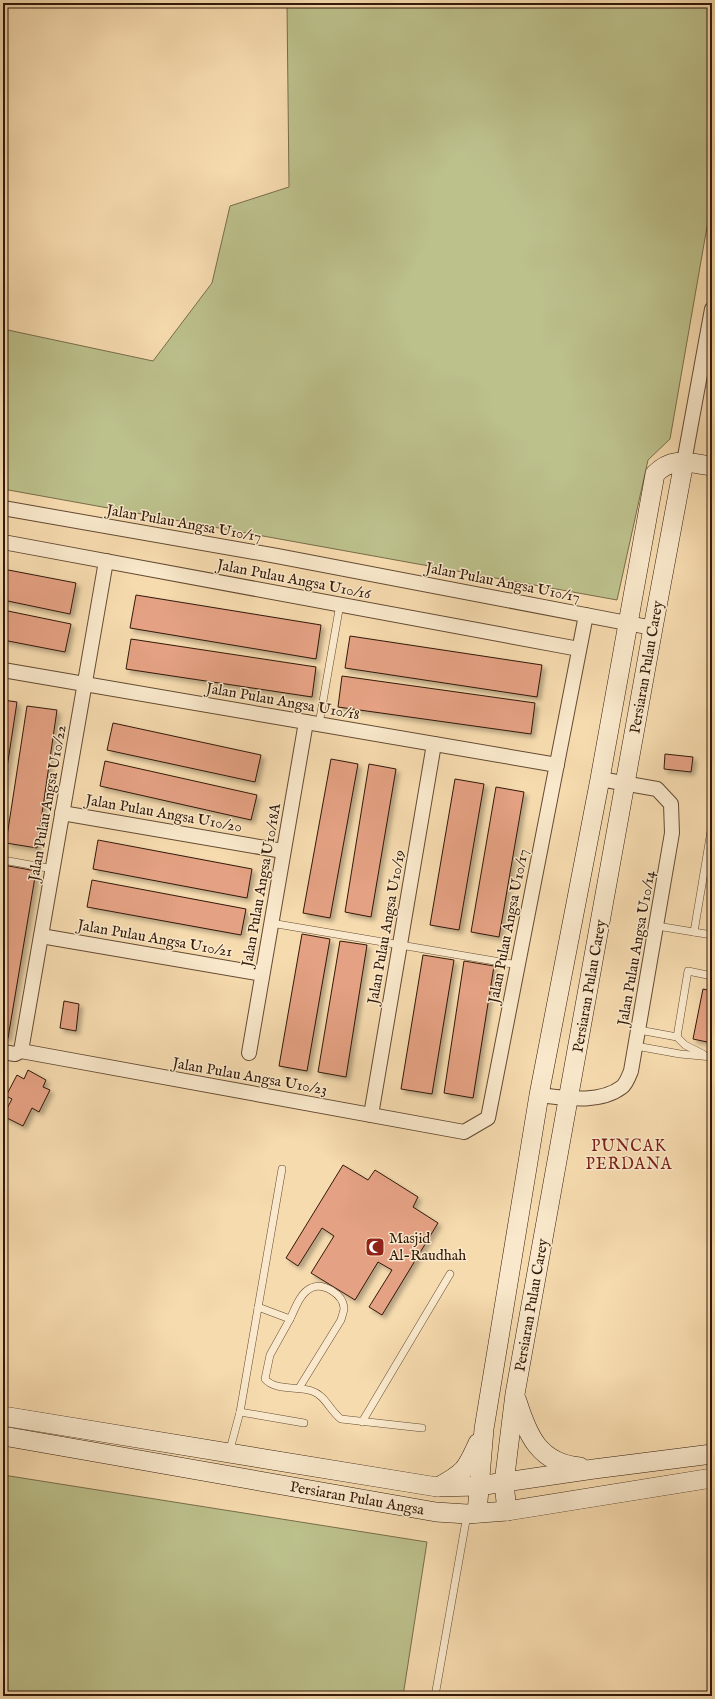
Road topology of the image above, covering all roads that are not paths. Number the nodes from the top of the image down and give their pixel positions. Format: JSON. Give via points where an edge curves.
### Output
{"nodes":[{"id":1,"x":712,"y":309,"type":"edge"},
{"id":2,"x":684,"y":462,"type":"junction"},
{"id":3,"x":712,"y":466,"type":"edge"},
{"id":4,"x":3,"y":508,"type":"edge"},
{"id":5,"x":3,"y":542,"type":"edge"},
{"id":6,"x":106,"y":561,"type":"junction"},
{"id":7,"x":340,"y":604,"type":"junction"},
{"id":8,"x":586,"y":615,"type":"junction"},
{"id":9,"x":629,"y":623,"type":"junction"},
{"id":10,"x":653,"y":628,"type":"junction"},
{"id":11,"x":579,"y":649,"type":"junction"},
{"id":12,"x":3,"y":670,"type":"edge"},
{"id":13,"x":85,"y":684,"type":"junction"},
{"id":14,"x":312,"y":723,"type":"junction"},
{"id":15,"x":434,"y":744,"type":"junction"},
{"id":16,"x":557,"y":765,"type":"junction"},
{"id":17,"x":600,"y":778,"type":"junction"},
{"id":18,"x":626,"y":783,"type":"junction"},
{"id":19,"x":62,"y":813,"type":"junction"},
{"id":20,"x":712,"y":826,"type":"edge"},
{"id":21,"x":284,"y":851,"type":"junction"},
{"id":22,"x":3,"y":860,"type":"edge"},
{"id":23,"x":53,"y":869,"type":"junction"},
{"id":24,"x":271,"y":923,"type":"junction"},
{"id":25,"x":657,"y":926,"type":"junction"},
{"id":26,"x":694,"y":932,"type":"junction"},
{"id":27,"x":712,"y":935,"type":"edge"},
{"id":28,"x":41,"y":936,"type":"junction"},
{"id":29,"x":400,"y":945,"type":"junction"},
{"id":30,"x":518,"y":965,"type":"junction"},
{"id":31,"x":262,"y":974,"type":"junction"},
{"id":32,"x":712,"y":976,"type":"edge"},
{"id":33,"x":639,"y":1030,"type":"junction"},
{"id":34,"x":677,"y":1037,"type":"junction"},
{"id":35,"x":636,"y":1046,"type":"junction"},
{"id":36,"x":21,"y":1051,"type":"junction"},
{"id":37,"x":3,"y":1052,"type":"edge"},
{"id":38,"x":249,"y":1053,"type":"dead end"},
{"id":39,"x":709,"y":1056,"type":"edge"},
{"id":40,"x":539,"y":1095,"type":"junction"},
{"id":41,"x":568,"y":1099,"type":"junction"},
{"id":42,"x":371,"y":1115,"type":"junction"},
{"id":43,"x":488,"y":1118,"type":"joint"},
{"id":44,"x":282,"y":1169,"type":"dead end"},
{"id":45,"x":450,"y":1274,"type":"dead end"},
{"id":46,"x":258,"y":1307,"type":"junction"},
{"id":47,"x":290,"y":1319,"type":"junction"},
{"id":48,"x":298,"y":1388,"type":"junction"},
{"id":49,"x":515,"y":1394,"type":"junction"},
{"id":50,"x":240,"y":1412,"type":"junction"},
{"id":51,"x":3,"y":1416,"type":"edge"},
{"id":52,"x":362,"y":1422,"type":"junction"},
{"id":53,"x":304,"y":1423,"type":"dead end"},
{"id":54,"x":422,"y":1428,"type":"dead end"},
{"id":55,"x":484,"y":1429,"type":"junction"},
{"id":56,"x":3,"y":1436,"type":"edge"},
{"id":57,"x":229,"y":1453,"type":"junction"},
{"id":58,"x":712,"y":1454,"type":"edge"},
{"id":59,"x":594,"y":1469,"type":"junction"},
{"id":60,"x":712,"y":1478,"type":"edge"},
{"id":61,"x":504,"y":1483,"type":"junction"},
{"id":62,"x":478,"y":1486,"type":"junction"},
{"id":63,"x":437,"y":1487,"type":"junction"},
{"id":64,"x":507,"y":1511,"type":"junction"},
{"id":65,"x":472,"y":1514,"type":"junction"},
{"id":66,"x":435,"y":1696,"type":"edge"}],
"edges":[{"from":1,"to":2,"type":"street"},
{"from":2,"to":3,"type":"street"},
{"from":2,"to":9,"type":"street","name":"Persiaran Pulau Carey","via":[[678,461],[663,466],[655,474]]},
{"from":2,"to":10,"type":"street","name":"Persiaran Pulau Carey"},
{"from":4,"to":8,"type":"street","name":"Jalan Pulau Angsa U10/17","via":[[276,556]]},
{"from":5,"to":6,"type":"street","name":"Jalan Pulau Angsa U10/16"},
{"from":6,"to":7,"type":"street","name":"Jalan Pulau Angsa U10/16"},
{"from":6,"to":13,"type":"street","name":"Jalan Pulau Angsa U10/22"},
{"from":7,"to":11,"type":"street","name":"Jalan Pulau Angsa U10/16"},
{"from":7,"to":14,"type":"lane"},
{"from":8,"to":9,"type":"street"},
{"from":8,"to":11,"type":"street","name":"Jalan Pulau Angsa U10/17"},
{"from":9,"to":10,"type":"street"},
{"from":9,"to":17,"type":"street","name":"Persiaran Pulau Carey"},
{"from":10,"to":18,"type":"street","name":"Persiaran Pulau Carey"},
{"from":11,"to":16,"type":"street","name":"Jalan Pulau Angsa U10/17"},
{"from":12,"to":13,"type":"street","name":"Jalan Pulau Angsa U10/18"},
{"from":13,"to":14,"type":"street","name":"Jalan Pulau Angsa U10/18"},
{"from":13,"to":19,"type":"street","name":"Jalan Pulau Angsa U10/22"},
{"from":14,"to":15,"type":"street","name":"Jalan Pulau Angsa U10/18"},
{"from":14,"to":21,"type":"street","name":"Jalan Pulau Angsa U10/18A"},
{"from":15,"to":16,"type":"street","name":"Jalan Pulau Angsa U10/18"},
{"from":15,"to":29,"type":"street","name":"Jalan Pulau Angsa U10/19"},
{"from":16,"to":30,"type":"street","name":"Jalan Pulau Angsa U10/17"},
{"from":17,"to":18,"type":"street","name":"Jalan Pulau Angsa U10/14"},
{"from":17,"to":40,"type":"street","name":"Persiaran Pulau Carey"},
{"from":18,"to":25,"type":"street","name":"Jalan Pulau Angsa U10/14","via":[[658,789],[671,804],[672,833]]},
{"from":18,"to":41,"type":"street","name":"Persiaran Pulau Carey"},
{"from":19,"to":21,"type":"street","name":"Jalan Pulau Angsa U10/20"},
{"from":19,"to":23,"type":"street","name":"Jalan Pulau Angsa U10/22"},
{"from":20,"to":26,"type":"lane"},
{"from":21,"to":24,"type":"street","name":"Jalan Pulau Angsa U10/18A"},
{"from":22,"to":23,"type":"lane"},
{"from":23,"to":28,"type":"street","name":"Jalan Pulau Angsa U10/22"},
{"from":24,"to":29,"type":"lane"},
{"from":24,"to":31,"type":"street","name":"Jalan Pulau Angsa U10/18A"},
{"from":25,"to":26,"type":"lane"},
{"from":25,"to":33,"type":"street","name":"Jalan Pulau Angsa U10/14"},
{"from":26,"to":27,"type":"lane"},
{"from":28,"to":31,"type":"street","name":"Jalan Pulau Angsa U10/21"},
{"from":28,"to":36,"type":"street","name":"Jalan Pulau Angsa U10/22"},
{"from":29,"to":30,"type":"lane"},
{"from":29,"to":42,"type":"street","name":"Jalan Pulau Angsa U10/19"},
{"from":30,"to":43,"type":"street","name":"Jalan Pulau Angsa U10/17"},
{"from":31,"to":38,"type":"street","name":"Jalan Pulau Angsa U10/18A"},
{"from":32,"to":34,"type":"lane","via":[[688,971]]},
{"from":33,"to":34,"type":"lane"},
{"from":33,"to":35,"type":"street","name":"Jalan Pulau Angsa U10/14"},
{"from":34,"to":39,"type":"lane","via":[[685,1045]]},
{"from":35,"to":39,"type":"lane"},
{"from":35,"to":41,"type":"street","name":"Jalan Pulau Angsa U10/14","via":[[631,1071],[623,1086],[605,1096]]},
{"from":36,"to":37,"type":"street","name":"Jalan Pulau Angsa U10/23","via":[[15,1054]]},
{"from":36,"to":42,"type":"street","name":"Jalan Pulau Angsa U10/23"},
{"from":40,"to":41,"type":"street","name":"Jalan Pulau Angsa U10/14"},
{"from":40,"to":55,"type":"street","name":"Persiaran Pulau Carey"},
{"from":41,"to":49,"type":"street","name":"Persiaran Pulau Carey"},
{"from":42,"to":43,"type":"street","name":"Jalan Pulau Angsa U10/23","via":[[464,1132]]},
{"from":44,"to":46,"type":"lane"},
{"from":45,"to":52,"type":"lane"},
{"from":46,"to":47,"type":"lane"},
{"from":46,"to":50,"type":"lane"},
{"from":47,"to":48,"type":"lane","via":[[270,1355],[266,1379],[275,1385]]},
{"from":47,"to":48,"type":"lane","via":[[302,1296],[311,1288],[323,1287],[339,1296],[344,1308],[341,1320]]},
{"from":48,"to":52,"type":"lane","via":[[320,1395],[341,1419]]},
{"from":49,"to":59,"type":"street","via":[[524,1424],[537,1447],[556,1463]]},
{"from":49,"to":61,"type":"street","name":"Persiaran Pulau Carey"},
{"from":50,"to":53,"type":"lane"},
{"from":50,"to":57,"type":"lane"},
{"from":51,"to":57,"type":"street","name":"Persiaran Pulau Angsa"},
{"from":52,"to":54,"type":"lane"},
{"from":55,"to":62,"type":"street","name":"Persiaran Pulau Carey"},
{"from":55,"to":63,"type":"street","via":[[468,1465],[460,1475]]},
{"from":56,"to":65,"type":"street","name":"Persiaran Pulau Angsa","via":[[436,1512]]},
{"from":57,"to":63,"type":"street","name":"Persiaran Pulau Angsa"},
{"from":58,"to":59,"type":"street","name":"Persiaran Pulau Angsa"},
{"from":59,"to":61,"type":"street","name":"Persiaran Pulau Angsa"},
{"from":60,"to":64,"type":"street","name":"Persiaran Pulau Angsa"},
{"from":61,"to":62,"type":"street","name":"Persiaran Pulau Angsa"},
{"from":61,"to":64,"type":"street","name":"Persiaran Pulau Carey"},
{"from":62,"to":63,"type":"street","name":"Persiaran Pulau Angsa"},
{"from":62,"to":65,"type":"street","name":"Persiaran Pulau Carey"},
{"from":64,"to":65,"type":"street","name":"Persiaran Pulau Angsa"},
{"from":65,"to":66,"type":"lane"}]}
